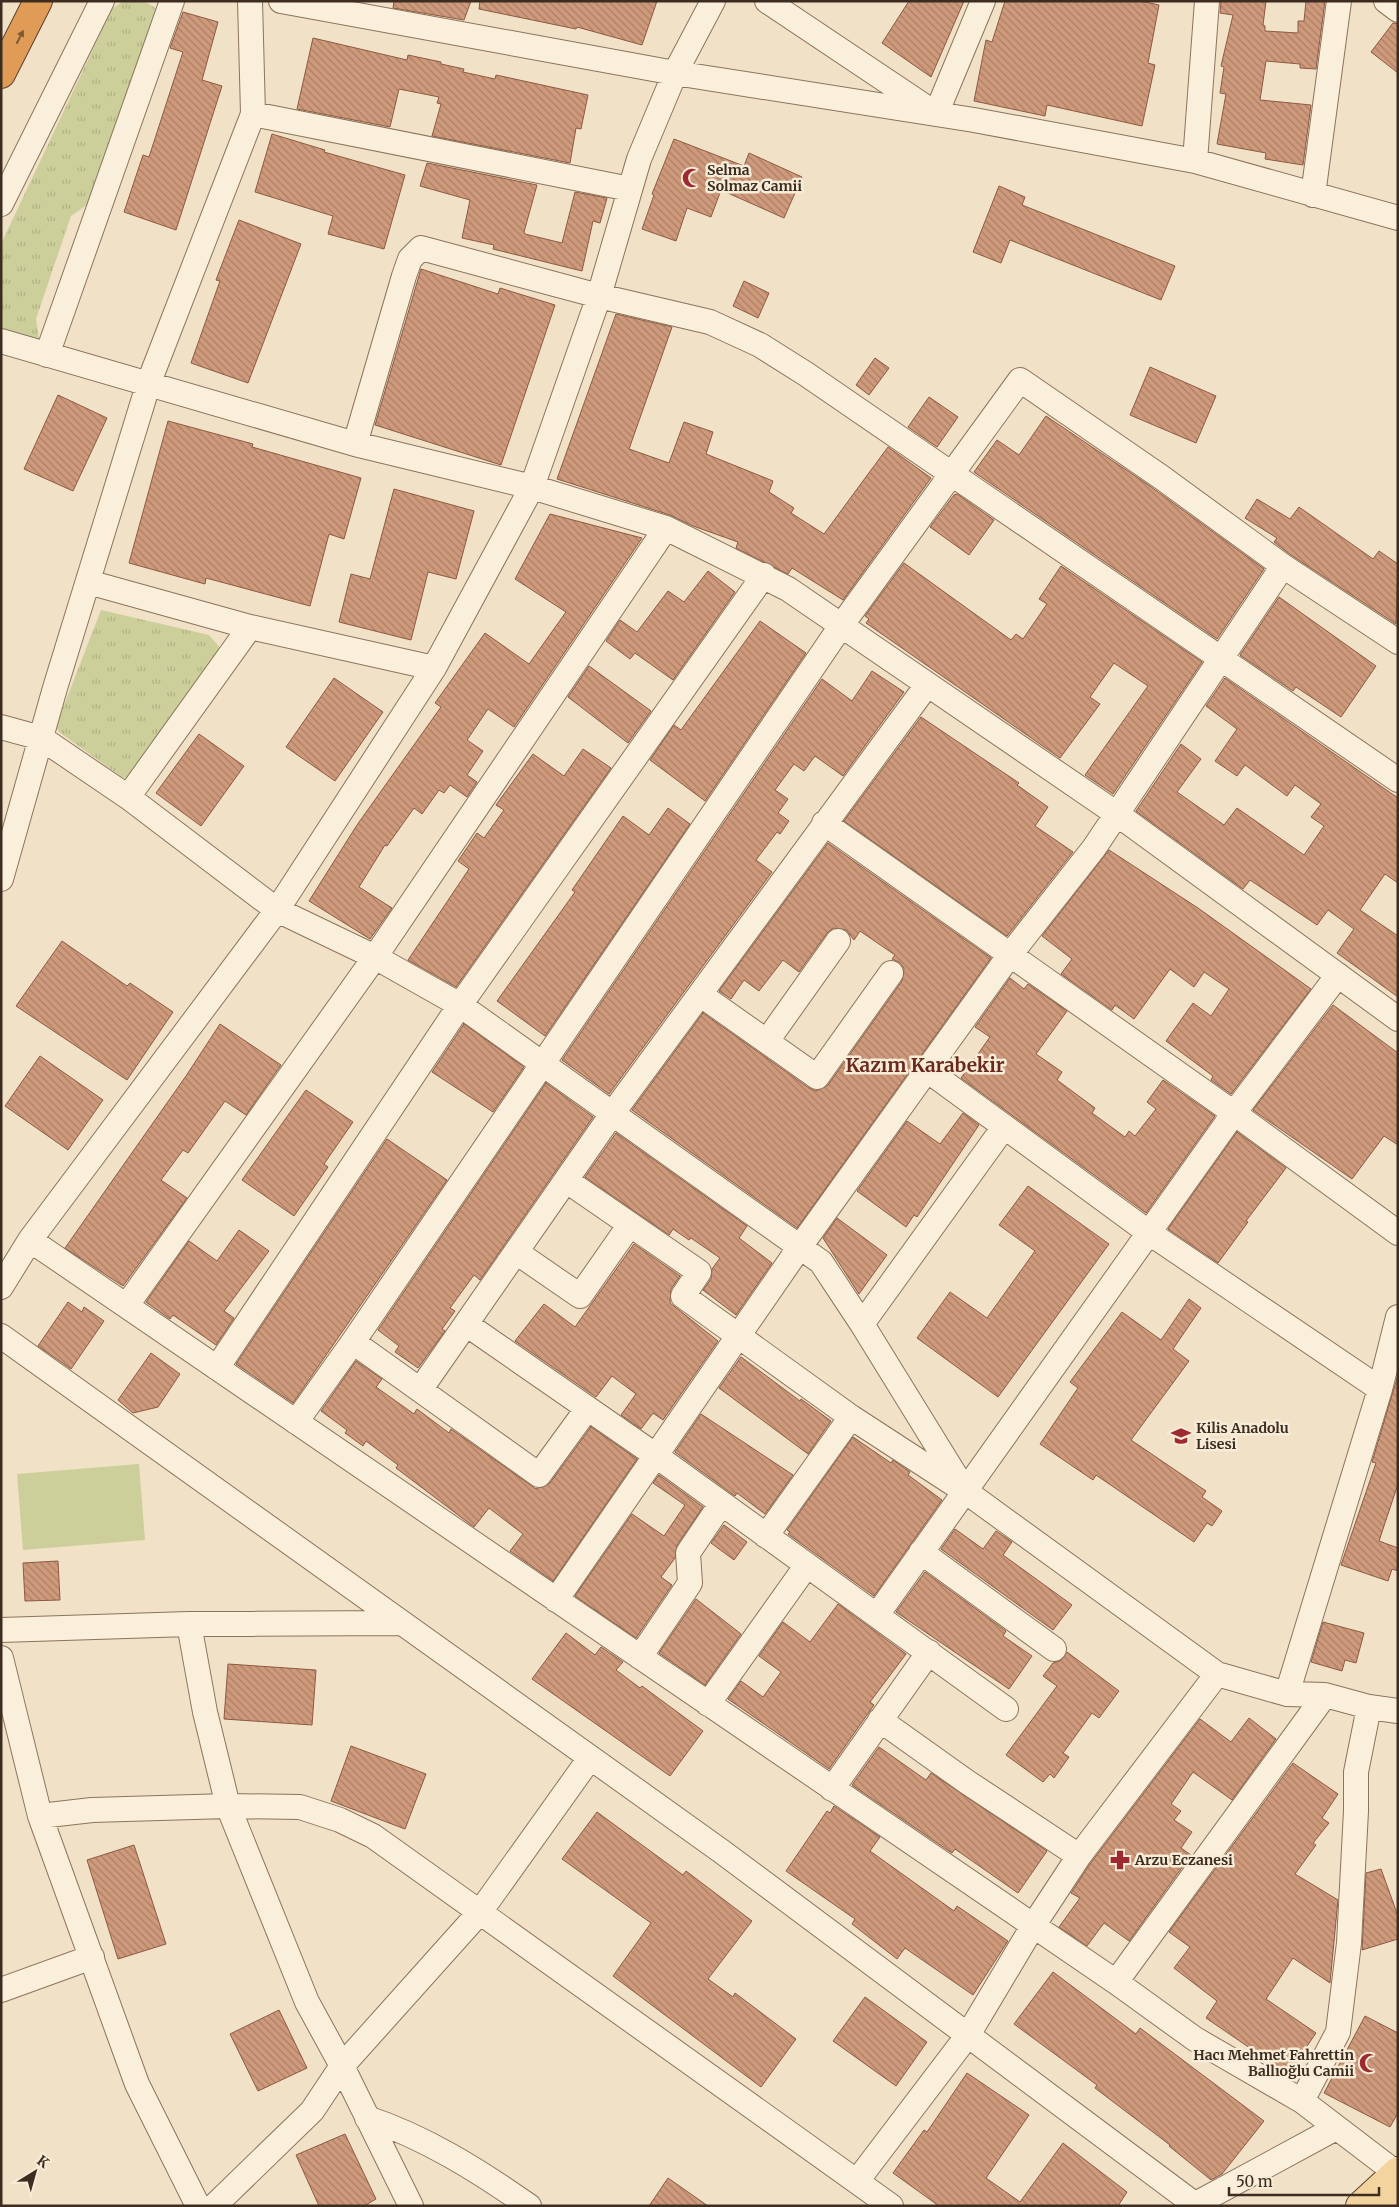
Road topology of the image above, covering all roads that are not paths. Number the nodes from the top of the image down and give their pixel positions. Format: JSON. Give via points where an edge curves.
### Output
{"nodes":[{"id":1,"x":38,"y":1,"type":"edge"},
{"id":2,"x":102,"y":1,"type":"edge"},
{"id":3,"x":172,"y":1,"type":"edge"},
{"id":4,"x":250,"y":1,"type":"edge"},
{"id":5,"x":281,"y":1,"type":"edge"},
{"id":6,"x":713,"y":1,"type":"edge"},
{"id":7,"x":766,"y":1,"type":"edge"},
{"id":8,"x":983,"y":1,"type":"edge"},
{"id":9,"x":1207,"y":1,"type":"edge"},
{"id":10,"x":1339,"y":1,"type":"edge"},
{"id":11,"x":1386,"y":1,"type":"edge"},
{"id":12,"x":1398,"y":10,"type":"edge"},
{"id":13,"x":675,"y":73,"type":"junction"},
{"id":14,"x":1,"y":74,"type":"edge"},
{"id":15,"x":253,"y":114,"type":"junction"},
{"id":16,"x":936,"y":114,"type":"junction"},
{"id":17,"x":1195,"y":161,"type":"junction"},
{"id":18,"x":630,"y":189,"type":"junction"},
{"id":19,"x":1312,"y":195,"type":"junction"},
{"id":20,"x":1,"y":204,"type":"edge"},
{"id":21,"x":1398,"y":218,"type":"edge"},
{"id":22,"x":598,"y":296,"type":"junction"},
{"id":23,"x":1,"y":340,"type":"edge"},
{"id":24,"x":47,"y":355,"type":"junction"},
{"id":25,"x":149,"y":382,"type":"junction"},
{"id":26,"x":355,"y":444,"type":"junction"},
{"id":27,"x":953,"y":473,"type":"junction"},
{"id":28,"x":532,"y":487,"type":"junction"},
{"id":29,"x":666,"y":528,"type":"junction"},
{"id":30,"x":1283,"y":566,"type":"junction"},
{"id":31,"x":764,"y":575,"type":"junction"},
{"id":32,"x":88,"y":582,"type":"junction"},
{"id":33,"x":841,"y":626,"type":"junction"},
{"id":34,"x":250,"y":627,"type":"junction"},
{"id":35,"x":1398,"y":642,"type":"edge"},
{"id":36,"x":1223,"y":658,"type":"junction"},
{"id":37,"x":434,"y":668,"type":"junction"},
{"id":38,"x":927,"y":685,"type":"junction"},
{"id":39,"x":1,"y":727,"type":"edge"},
{"id":40,"x":41,"y":738,"type":"junction"},
{"id":41,"x":1398,"y":780,"type":"edge"},
{"id":42,"x":128,"y":797,"type":"junction"},
{"id":43,"x":1117,"y":814,"type":"junction"},
{"id":44,"x":824,"y":823,"type":"junction"},
{"id":45,"x":1,"y":879,"type":"edge"},
{"id":46,"x":277,"y":910,"type":"junction"},
{"id":47,"x":838,"y":941,"type":"dead end"},
{"id":48,"x":1009,"y":956,"type":"junction"},
{"id":49,"x":375,"y":958,"type":"junction"},
{"id":50,"x":891,"y":973,"type":"dead end"},
{"id":51,"x":1338,"y":975,"type":"junction"},
{"id":52,"x":701,"y":995,"type":"junction"},
{"id":53,"x":460,"y":1005,"type":"junction"},
{"id":54,"x":1398,"y":1019,"type":"edge"},
{"id":55,"x":767,"y":1041,"type":"junction"},
{"id":56,"x":542,"y":1065,"type":"junction"},
{"id":57,"x":927,"y":1070,"type":"junction"},
{"id":58,"x":1234,"y":1113,"type":"junction"},
{"id":59,"x":612,"y":1114,"type":"junction"},
{"id":60,"x":1004,"y":1127,"type":"junction"},
{"id":61,"x":567,"y":1181,"type":"junction"},
{"id":62,"x":630,"y":1226,"type":"junction"},
{"id":63,"x":1148,"y":1232,"type":"junction"},
{"id":64,"x":1398,"y":1233,"type":"edge"},
{"id":65,"x":30,"y":1240,"type":"junction"},
{"id":66,"x":799,"y":1248,"type":"junction"},
{"id":67,"x":516,"y":1252,"type":"junction"},
{"id":68,"x":1,"y":1287,"type":"edge"},
{"id":69,"x":126,"y":1305,"type":"junction"},
{"id":70,"x":1398,"y":1317,"type":"edge"},
{"id":71,"x":466,"y":1324,"type":"junction"},
{"id":72,"x":862,"y":1324,"type":"junction"},
{"id":73,"x":1,"y":1336,"type":"edge"},
{"id":74,"x":738,"y":1336,"type":"junction"},
{"id":75,"x":353,"y":1342,"type":"junction"},
{"id":76,"x":216,"y":1368,"type":"junction"},
{"id":77,"x":1380,"y":1389,"type":"junction"},
{"id":78,"x":420,"y":1390,"type":"junction"},
{"id":79,"x":587,"y":1408,"type":"junction"},
{"id":80,"x":851,"y":1417,"type":"junction"},
{"id":81,"x":296,"y":1422,"type":"junction"},
{"id":82,"x":654,"y":1455,"type":"junction"},
{"id":83,"x":965,"y":1491,"type":"junction"},
{"id":84,"x":721,"y":1504,"type":"junction"},
{"id":85,"x":766,"y":1536,"type":"junction"},
{"id":86,"x":921,"y":1552,"type":"junction"},
{"id":87,"x":807,"y":1565,"type":"junction"},
{"id":88,"x":556,"y":1600,"type":"junction"},
{"id":89,"x":877,"y":1615,"type":"junction"},
{"id":90,"x":400,"y":1622,"type":"junction"},
{"id":91,"x":189,"y":1624,"type":"junction"},
{"id":92,"x":1,"y":1630,"type":"edge"},
{"id":93,"x":1054,"y":1649,"type":"dead end"},
{"id":94,"x":928,"y":1652,"type":"junction"},
{"id":95,"x":640,"y":1657,"type":"junction"},
{"id":96,"x":1,"y":1658,"type":"edge"},
{"id":97,"x":1217,"y":1674,"type":"junction"},
{"id":98,"x":1287,"y":1694,"type":"junction"},
{"id":99,"x":1325,"y":1695,"type":"junction"},
{"id":100,"x":708,"y":1704,"type":"junction"},
{"id":101,"x":1369,"y":1707,"type":"junction"},
{"id":102,"x":1006,"y":1709,"type":"dead end"},
{"id":103,"x":1398,"y":1711,"type":"edge"},
{"id":104,"x":880,"y":1720,"type":"junction"},
{"id":105,"x":590,"y":1758,"type":"junction"},
{"id":106,"x":832,"y":1788,"type":"junction"},
{"id":107,"x":228,"y":1806,"type":"junction"},
{"id":108,"x":40,"y":1816,"type":"junction"},
{"id":109,"x":1079,"y":1856,"type":"junction"},
{"id":110,"x":480,"y":1912,"type":"junction"},
{"id":111,"x":1033,"y":1926,"type":"junction"},
{"id":112,"x":92,"y":1957,"type":"junction"},
{"id":113,"x":1116,"y":1982,"type":"junction"},
{"id":114,"x":1,"y":1990,"type":"edge"},
{"id":115,"x":968,"y":2035,"type":"junction"},
{"id":116,"x":342,"y":2066,"type":"junction"},
{"id":117,"x":1302,"y":2101,"type":"junction"},
{"id":118,"x":367,"y":2118,"type":"junction"},
{"id":119,"x":1336,"y":2128,"type":"junction"},
{"id":120,"x":1397,"y":2172,"type":"edge"},
{"id":121,"x":857,"y":2181,"type":"junction"},
{"id":122,"x":1398,"y":2203,"type":"edge"},
{"id":123,"x":1195,"y":2205,"type":"edge"},
{"id":124,"x":198,"y":2206,"type":"edge"},
{"id":125,"x":214,"y":2206,"type":"edge"},
{"id":126,"x":411,"y":2206,"type":"edge"},
{"id":127,"x":529,"y":2206,"type":"edge"},
{"id":128,"x":891,"y":2206,"type":"edge"},
{"id":129,"x":1360,"y":2206,"type":"edge"},
{"id":130,"x":1395,"y":2206,"type":"edge"}],
"edges":[{"from":14,"to":1,"type":"highway","one_way":true},
{"from":2,"to":20,"type":"street"},
{"from":3,"to":24,"type":"street"},
{"from":4,"to":15,"type":"street"},
{"from":5,"to":13,"type":"street"},
{"from":6,"to":13,"type":"street"},
{"from":7,"to":16,"type":"street"},
{"from":8,"to":16,"type":"street"},
{"from":9,"to":17,"type":"street"},
{"from":10,"to":19,"type":"street"},
{"from":11,"to":12,"type":"street"},
{"from":13,"to":16,"type":"street"},
{"from":13,"to":18,"type":"street"},
{"from":15,"to":18,"type":"street"},
{"from":15,"to":25,"type":"street"},
{"from":16,"to":17,"type":"street"},
{"from":17,"to":19,"type":"street"},
{"from":18,"to":22,"type":"street"},
{"from":19,"to":21,"type":"street"},
{"from":22,"to":26,"type":"street","via":[[421,248],[410,259],[404,276]]},
{"from":22,"to":27,"type":"street","via":[[710,322],[760,345]]},
{"from":22,"to":28,"type":"street"},
{"from":23,"to":24,"type":"street"},
{"from":24,"to":25,"type":"street"},
{"from":25,"to":26,"type":"street"},
{"from":25,"to":32,"type":"street"},
{"from":26,"to":28,"type":"street"},
{"from":27,"to":30,"type":"street","via":[[1020,380]]},
{"from":27,"to":33,"type":"street"},
{"from":27,"to":36,"type":"street"},
{"from":28,"to":29,"type":"street"},
{"from":28,"to":37,"type":"street"},
{"from":29,"to":31,"type":"street"},
{"from":29,"to":49,"type":"street"},
{"from":30,"to":35,"type":"street"},
{"from":30,"to":36,"type":"street"},
{"from":31,"to":33,"type":"street"},
{"from":31,"to":53,"type":"street"},
{"from":32,"to":34,"type":"street"},
{"from":32,"to":40,"type":"street"},
{"from":33,"to":38,"type":"street"},
{"from":33,"to":56,"type":"street"},
{"from":34,"to":37,"type":"street"},
{"from":34,"to":42,"type":"street"},
{"from":36,"to":41,"type":"street"},
{"from":36,"to":43,"type":"street"},
{"from":37,"to":46,"type":"street"},
{"from":38,"to":43,"type":"street"},
{"from":38,"to":44,"type":"street"},
{"from":39,"to":40,"type":"street"},
{"from":40,"to":42,"type":"street"},
{"from":40,"to":45,"type":"street"},
{"from":42,"to":46,"type":"street"},
{"from":43,"to":48,"type":"street"},
{"from":43,"to":51,"type":"street"},
{"from":44,"to":48,"type":"street"},
{"from":44,"to":52,"type":"street"},
{"from":46,"to":49,"type":"street"},
{"from":46,"to":65,"type":"street"},
{"from":47,"to":55,"type":"street"},
{"from":48,"to":57,"type":"street"},
{"from":48,"to":58,"type":"street"},
{"from":49,"to":53,"type":"street"},
{"from":49,"to":69,"type":"street"},
{"from":50,"to":55,"type":"street","via":[[817,1077]]},
{"from":51,"to":54,"type":"street"},
{"from":51,"to":58,"type":"street"},
{"from":52,"to":55,"type":"street"},
{"from":52,"to":59,"type":"street"},
{"from":53,"to":56,"type":"street"},
{"from":53,"to":76,"type":"street"},
{"from":56,"to":59,"type":"street"},
{"from":56,"to":75,"type":"street"},
{"from":57,"to":60,"type":"street"},
{"from":57,"to":66,"type":"street"},
{"from":58,"to":63,"type":"street"},
{"from":58,"to":64,"type":"street"},
{"from":59,"to":61,"type":"street"},
{"from":59,"to":66,"type":"street"},
{"from":60,"to":63,"type":"street"},
{"from":60,"to":72,"type":"street"},
{"from":61,"to":62,"type":"street"},
{"from":61,"to":67,"type":"street"},
{"from":62,"to":67,"type":"street","via":[[580,1296]]},
{"from":62,"to":74,"type":"street","via":[[698,1272],[683,1296]]},
{"from":63,"to":77,"type":"street"},
{"from":63,"to":83,"type":"street"},
{"from":65,"to":68,"type":"street"},
{"from":65,"to":69,"type":"street"},
{"from":66,"to":72,"type":"street","via":[[821,1262]]},
{"from":66,"to":74,"type":"street"},
{"from":67,"to":71,"type":"street"},
{"from":69,"to":76,"type":"street"},
{"from":70,"to":77,"type":"street"},
{"from":71,"to":78,"type":"street"},
{"from":71,"to":79,"type":"street"},
{"from":72,"to":83,"type":"street"},
{"from":73,"to":90,"type":"street"},
{"from":74,"to":80,"type":"street"},
{"from":74,"to":82,"type":"street"},
{"from":75,"to":78,"type":"street"},
{"from":75,"to":81,"type":"street"},
{"from":76,"to":81,"type":"street"},
{"from":77,"to":98,"type":"street"},
{"from":78,"to":79,"type":"street","via":[[539,1475]]},
{"from":79,"to":82,"type":"street"},
{"from":80,"to":83,"type":"street"},
{"from":80,"to":85,"type":"street"},
{"from":81,"to":88,"type":"street"},
{"from":82,"to":84,"type":"street"},
{"from":82,"to":88,"type":"street"},
{"from":83,"to":86,"type":"street"},
{"from":83,"to":97,"type":"street"},
{"from":84,"to":85,"type":"street"},
{"from":84,"to":95,"type":"street","via":[[688,1553],[690,1583]]},
{"from":85,"to":87,"type":"street"},
{"from":86,"to":89,"type":"street"},
{"from":86,"to":93,"type":"street"},
{"from":87,"to":89,"type":"street"},
{"from":87,"to":100,"type":"street"},
{"from":88,"to":95,"type":"street"},
{"from":89,"to":94,"type":"street"},
{"from":90,"to":91,"type":"street"},
{"from":90,"to":105,"type":"street"},
{"from":91,"to":92,"type":"street"},
{"from":91,"to":107,"type":"street","via":[[205,1712]]},
{"from":94,"to":102,"type":"street"},
{"from":94,"to":104,"type":"street"},
{"from":95,"to":100,"type":"street"},
{"from":96,"to":108,"type":"street"},
{"from":97,"to":98,"type":"street"},
{"from":97,"to":109,"type":"street"},
{"from":98,"to":99,"type":"street"},
{"from":99,"to":101,"type":"street"},
{"from":99,"to":113,"type":"street"},
{"from":100,"to":106,"type":"street"},
{"from":101,"to":103,"type":"street"},
{"from":101,"to":117,"type":"street","via":[[1356,1772],[1349,1942],[1338,2032]]},
{"from":104,"to":106,"type":"street"},
{"from":104,"to":109,"type":"street"},
{"from":105,"to":110,"type":"street"},
{"from":105,"to":115,"type":"street"},
{"from":106,"to":111,"type":"street"},
{"from":107,"to":108,"type":"street","via":[[92,1810]]},
{"from":107,"to":110,"type":"street","via":[[300,1807],[340,1820],[374,1836]]},
{"from":107,"to":116,"type":"street","via":[[307,2002]]},
{"from":108,"to":112,"type":"street"},
{"from":109,"to":111,"type":"street"},
{"from":110,"to":116,"type":"street"},
{"from":110,"to":121,"type":"street"},
{"from":111,"to":113,"type":"street"},
{"from":111,"to":115,"type":"street"},
{"from":112,"to":114,"type":"street"},
{"from":112,"to":124,"type":"street","via":[[137,2084]]},
{"from":113,"to":117,"type":"street","via":[[1195,2038]]},
{"from":115,"to":121,"type":"street"},
{"from":115,"to":123,"type":"street"},
{"from":116,"to":118,"type":"street"},
{"from":116,"to":125,"type":"street","via":[[312,2111]]},
{"from":117,"to":119,"type":"street"},
{"from":118,"to":126,"type":"street"},
{"from":118,"to":127,"type":"street","via":[[397,2128],[485,2175]]},
{"from":119,"to":120,"type":"street"},
{"from":119,"to":123,"type":"street"},
{"from":120,"to":129,"type":"main road"},
{"from":121,"to":128,"type":"street"},
{"from":122,"to":130,"type":"main road"}]}
